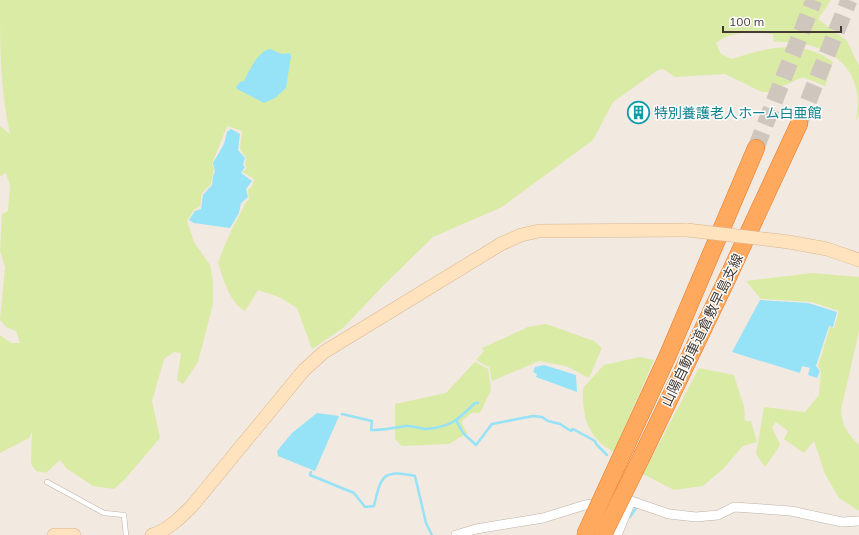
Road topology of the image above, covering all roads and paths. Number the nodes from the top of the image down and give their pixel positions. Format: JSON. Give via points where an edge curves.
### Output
{"nodes":[{"id":1,"x":799,"y":124,"type":"tunnel mouth"},
{"id":2,"x":756,"y":148,"type":"tunnel mouth"},
{"id":3,"x":859,"y":260,"type":"edge"},
{"id":4,"x":47,"y":482,"type":"dead end"},
{"id":5,"x":631,"y":501,"type":"junction"},
{"id":6,"x":859,"y":521,"type":"edge"},
{"id":7,"x":54,"y":535,"type":"edge"},
{"id":8,"x":74,"y":535,"type":"edge"},
{"id":9,"x":126,"y":535,"type":"edge"},
{"id":10,"x":152,"y":535,"type":"edge"},
{"id":11,"x":456,"y":535,"type":"edge"},
{"id":12,"x":585,"y":535,"type":"edge"},
{"id":13,"x":603,"y":535,"type":"edge"},
{"id":14,"x":617,"y":535,"type":"edge"}],
"edges":[{"from":1,"to":13,"type":"highway","name":"山陽自動車道倉敷早島支線","bridge":true},
{"from":2,"to":12,"type":"highway","name":"山陽自動車道倉敷早島支線","bridge":true,"via":[[671,348]]},
{"from":3,"to":10,"type":"street","bridge":true,"via":[[827,249],[789,242],[687,230],[539,231],[521,235],[501,244],[324,352],[304,370],[192,506],[178,520]]},
{"from":4,"to":9,"type":"lane","via":[[104,513],[124,515]]},
{"from":5,"to":6,"type":"street","via":[[669,514],[696,517],[718,515],[734,507],[791,511],[842,522]]},
{"from":5,"to":11,"type":"street","via":[[590,504],[543,518],[476,529]]},
{"from":5,"to":14,"type":"street"},
{"from":7,"to":8,"type":"street"}]}
